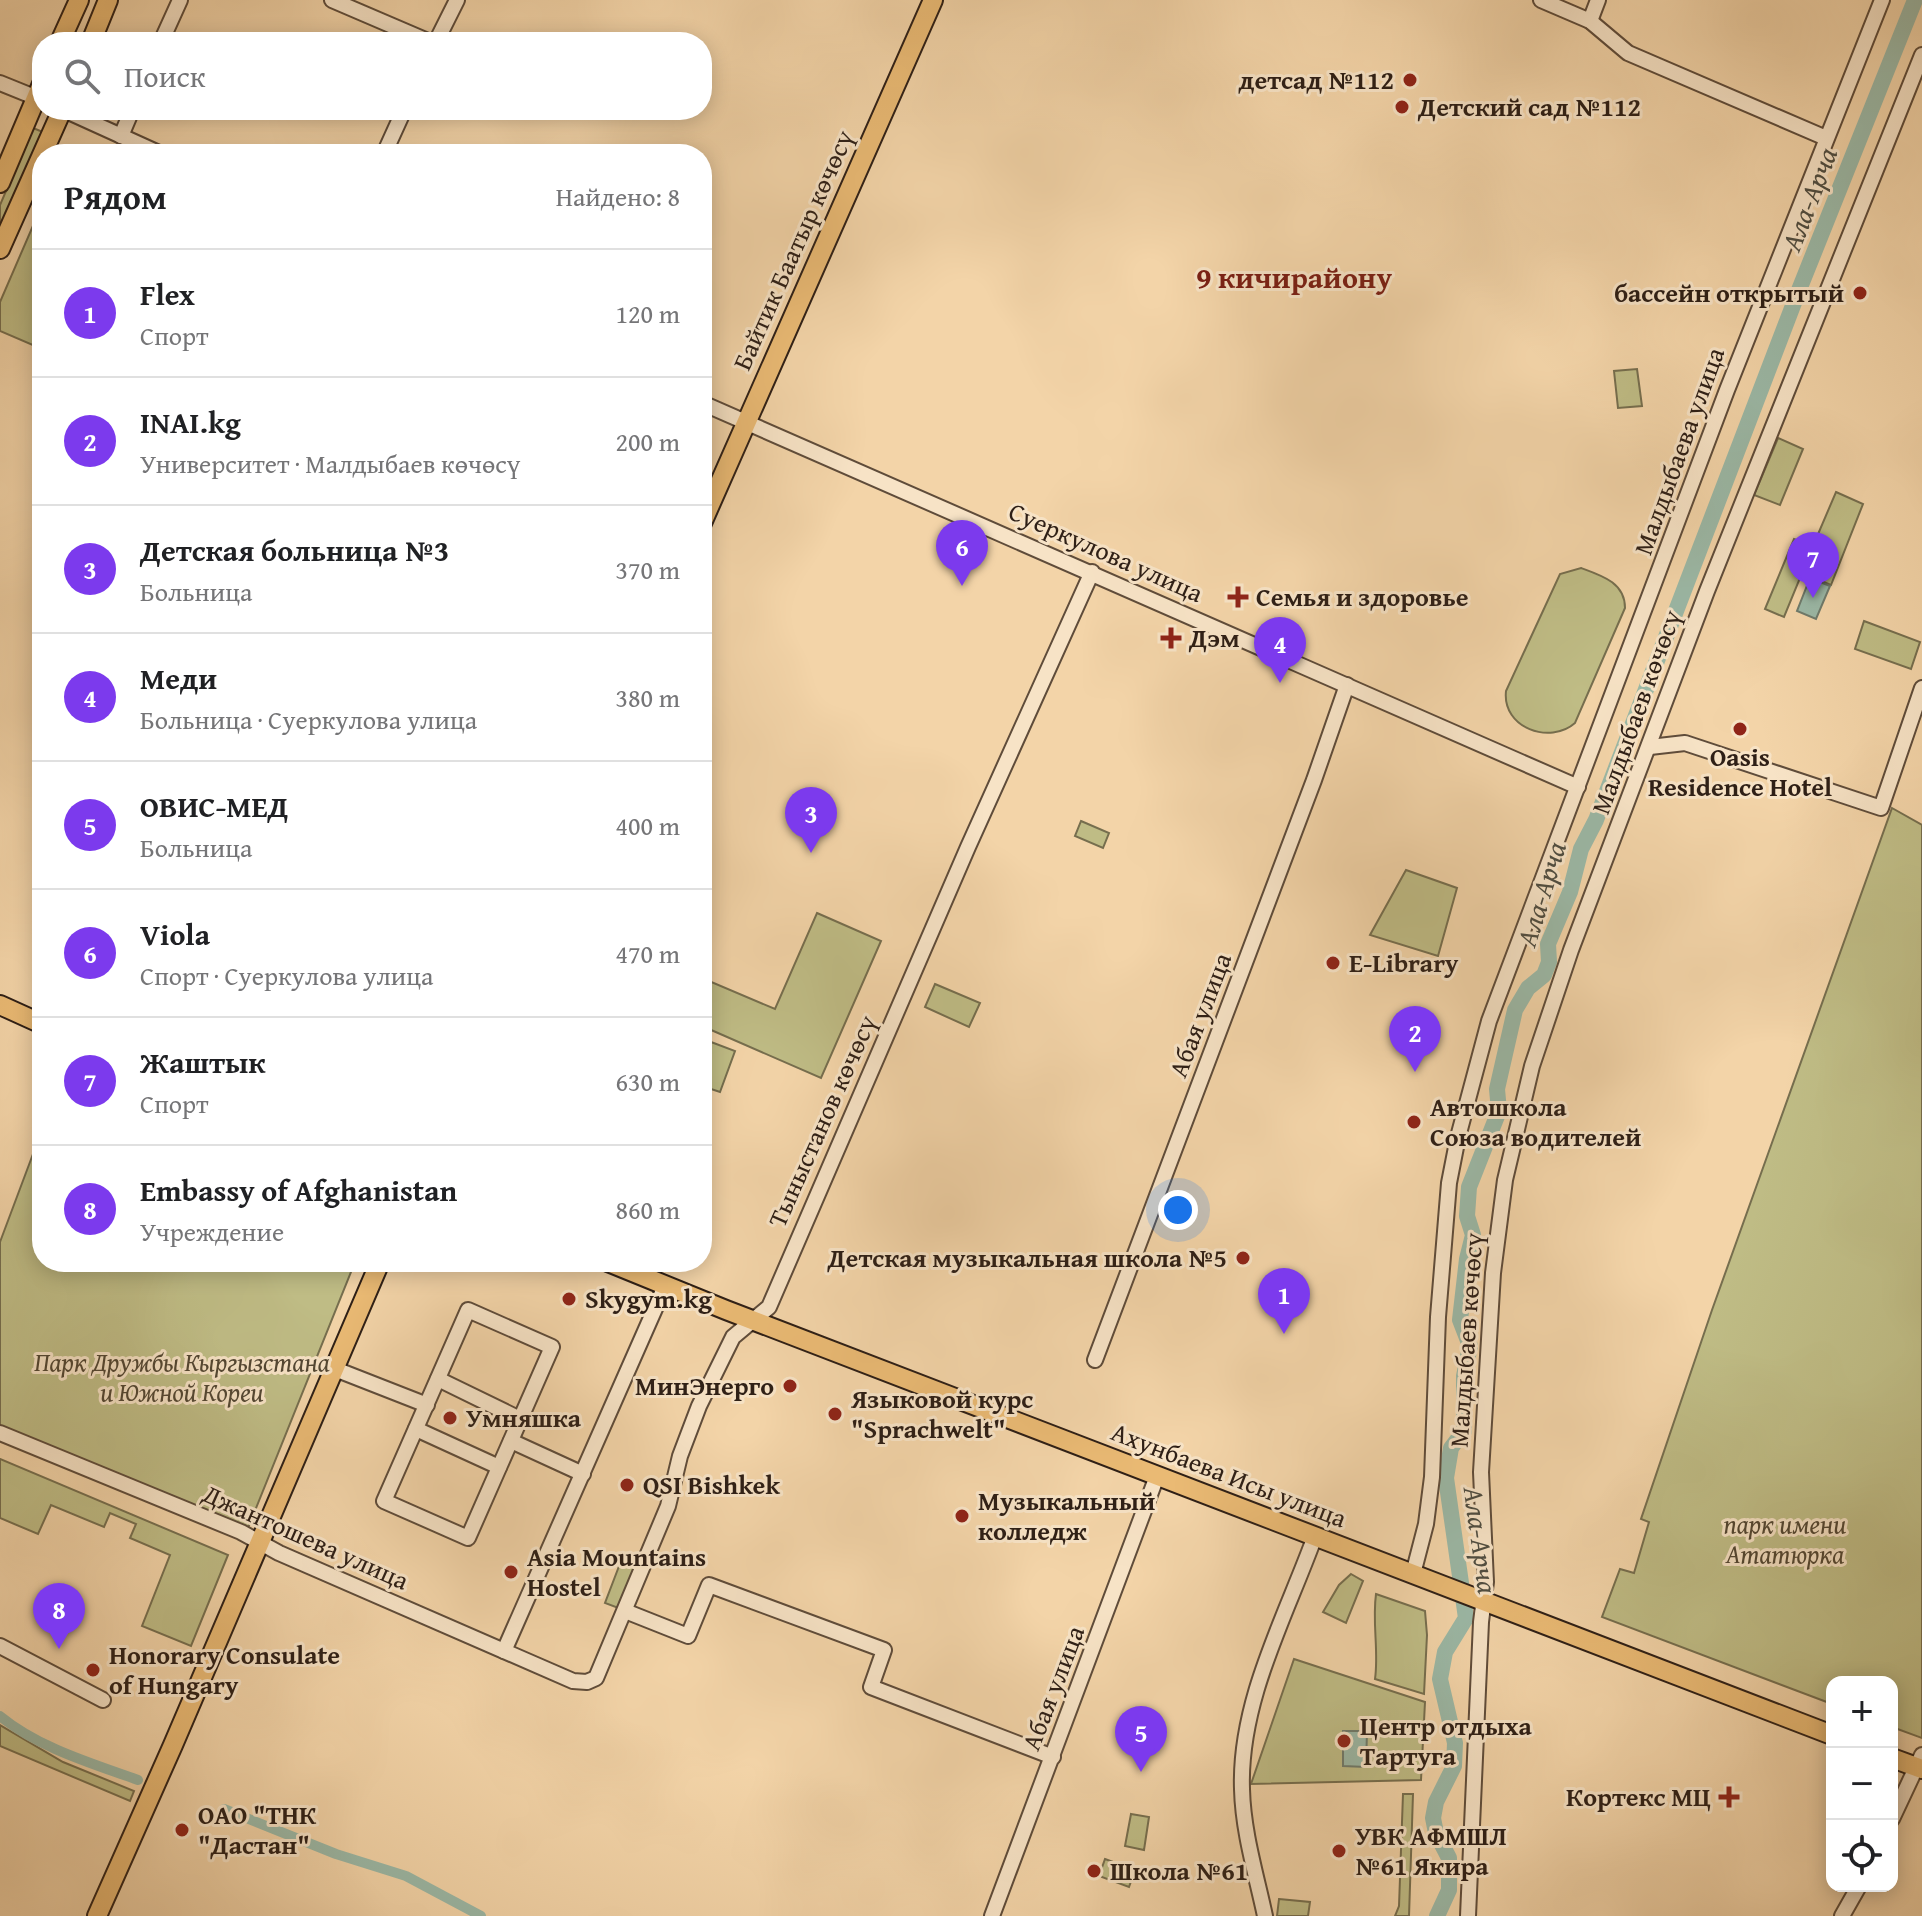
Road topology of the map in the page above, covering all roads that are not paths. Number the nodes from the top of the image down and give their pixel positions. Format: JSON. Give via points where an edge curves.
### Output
{"nodes":[{"id":1,"x":79,"y":0,"type":"edge"},
{"id":2,"x":108,"y":0,"type":"edge"},
{"id":3,"x":180,"y":0,"type":"edge"},
{"id":4,"x":332,"y":0,"type":"edge"},
{"id":5,"x":457,"y":0,"type":"edge"},
{"id":6,"x":933,"y":0,"type":"edge"},
{"id":7,"x":1541,"y":0,"type":"edge"},
{"id":8,"x":1598,"y":0,"type":"edge"},
{"id":9,"x":1882,"y":0,"type":"edge"},
{"id":10,"x":1590,"y":21,"type":"junction"},
{"id":11,"x":65,"y":32,"type":"edge"},
{"id":12,"x":95,"y":32,"type":"edge"},
{"id":13,"x":166,"y":32,"type":"edge"},
{"id":14,"x":407,"y":32,"type":"edge"},
{"id":15,"x":441,"y":32,"type":"edge"},
{"id":16,"x":1922,"y":55,"type":"edge"},
{"id":17,"x":0,"y":83,"type":"edge"},
{"id":18,"x":32,"y":92,"type":"edge"},
{"id":19,"x":32,"y":112,"type":"edge"},
{"id":20,"x":58,"y":120,"type":"edge"},
{"id":21,"x":85,"y":120,"type":"edge"},
{"id":22,"x":128,"y":120,"type":"edge"},
{"id":23,"x":399,"y":120,"type":"edge"},
{"id":24,"x":121,"y":136,"type":"junction"},
{"id":25,"x":1826,"y":138,"type":"junction"},
{"id":26,"x":48,"y":144,"type":"edge"},
{"id":27,"x":139,"y":144,"type":"edge"},
{"id":28,"x":389,"y":144,"type":"edge"},
{"id":29,"x":32,"y":178,"type":"edge"},
{"id":30,"x":0,"y":183,"type":"edge"},
{"id":31,"x":0,"y":249,"type":"edge"},
{"id":32,"x":712,"y":407,"type":"edge"},
{"id":33,"x":745,"y":422,"type":"junction"},
{"id":34,"x":712,"y":500,"type":"edge"},
{"id":35,"x":1092,"y":572,"type":"junction"},
{"id":36,"x":1347,"y":685,"type":"junction"},
{"id":37,"x":1922,"y":688,"type":"edge"},
{"id":38,"x":1650,"y":747,"type":"junction"},
{"id":39,"x":1578,"y":787,"type":"junction"},
{"id":40,"x":0,"y":1005,"type":"edge"},
{"id":41,"x":32,"y":1019,"type":"edge"},
{"id":42,"x":376,"y":1272,"type":"edge"},
{"id":43,"x":632,"y":1272,"type":"edge"},
{"id":44,"x":665,"y":1286,"type":"junction"},
{"id":45,"x":755,"y":1321,"type":"junction"},
{"id":46,"x":1095,"y":1360,"type":"dead end"},
{"id":47,"x":335,"y":1369,"type":"junction"},
{"id":48,"x":438,"y":1379,"type":"junction"},
{"id":49,"x":427,"y":1405,"type":"junction"},
{"id":50,"x":520,"y":1419,"type":"junction"},
{"id":51,"x":416,"y":1429,"type":"junction"},
{"id":52,"x":0,"y":1433,"type":"edge"},
{"id":53,"x":511,"y":1441,"type":"junction"},
{"id":54,"x":499,"y":1467,"type":"junction"},
{"id":55,"x":583,"y":1474,"type":"junction"},
{"id":56,"x":1157,"y":1476,"type":"junction"},
{"id":57,"x":1315,"y":1536,"type":"junction"},
{"id":58,"x":260,"y":1543,"type":"junction"},
{"id":59,"x":1422,"y":1577,"type":"junction"},
{"id":60,"x":1478,"y":1598,"type":"junction"},
{"id":61,"x":625,"y":1611,"type":"junction"},
{"id":62,"x":0,"y":1646,"type":"edge"},
{"id":63,"x":504,"y":1651,"type":"junction"},
{"id":64,"x":592,"y":1681,"type":"joint"},
{"id":65,"x":103,"y":1700,"type":"dead end"},
{"id":66,"x":1826,"y":1733,"type":"edge"},
{"id":67,"x":1053,"y":1757,"type":"junction"},
{"id":68,"x":1898,"y":1759,"type":"edge"},
{"id":69,"x":1920,"y":1764,"type":"edge"},
{"id":70,"x":1898,"y":1807,"type":"edge"},
{"id":71,"x":1856,"y":1892,"type":"edge"},
{"id":72,"x":97,"y":1916,"type":"edge"},
{"id":73,"x":992,"y":1916,"type":"edge"},
{"id":74,"x":1265,"y":1916,"type":"edge"},
{"id":75,"x":1468,"y":1916,"type":"edge"},
{"id":76,"x":1842,"y":1916,"type":"edge"}],
"edges":[{"from":1,"to":11,"type":"main road"},
{"from":2,"to":12,"type":"main road"},
{"from":3,"to":13,"type":"street"},
{"from":4,"to":14,"type":"street"},
{"from":5,"to":15,"type":"street"},
{"from":6,"to":33,"type":"main road","name":"Байтик Баатыр көчөсү"},
{"from":7,"to":10,"type":"street"},
{"from":8,"to":10,"type":"street"},
{"from":9,"to":25,"type":"street","name":"Малдыбаева улица"},
{"from":10,"to":25,"type":"street","via":[[1628,53]]},
{"from":16,"to":38,"type":"street","name":"Малдыбаев көчөсү","via":[[1718,562]]},
{"from":17,"to":18,"type":"street"},
{"from":19,"to":30,"type":"main road"},
{"from":20,"to":26,"type":"main road"},
{"from":21,"to":24,"type":"street"},
{"from":22,"to":24,"type":"street"},
{"from":23,"to":28,"type":"street"},
{"from":24,"to":27,"type":"street"},
{"from":25,"to":39,"type":"street","name":"Малдыбаева улица"},
{"from":29,"to":31,"type":"main road"},
{"from":32,"to":33,"type":"street","name":"Суеркулова улица"},
{"from":33,"to":34,"type":"main road","name":"Байтик Баатыр көчөсү"},
{"from":33,"to":35,"type":"street","name":"Суеркулова улица"},
{"from":35,"to":36,"type":"street","name":"Суеркулова улица"},
{"from":35,"to":45,"type":"street","name":"Тыныстанов көчөсү","via":[[769,1307]]},
{"from":36,"to":39,"type":"street","name":"Суеркулова улица"},
{"from":36,"to":46,"type":"street","name":"Абая улица"},
{"from":37,"to":38,"type":"street","via":[[1881,808],[1685,743]]},
{"from":38,"to":60,"type":"street","name":"Малдыбаев көчөсү","via":[[1532,1066],[1505,1180],[1493,1273],[1481,1472],[1486,1582]]},
{"from":39,"to":59,"type":"street","name":"Малдыбаев көчөсү","via":[[1489,1021],[1453,1158]]},
{"from":40,"to":41,"type":"main road"},
{"from":42,"to":47,"type":"main road"},
{"from":43,"to":44,"type":"main road","name":"Ахунбаева Исы улица"},
{"from":44,"to":45,"type":"main road","name":"Ахунбаева Исы улица"},
{"from":44,"to":55,"type":"street"},
{"from":45,"to":56,"type":"main road","name":"Ахунбаева Исы улица"},
{"from":45,"to":61,"type":"street","name":"Тыныстанов көчөсү","via":[[733,1337],[699,1406],[668,1506]]},
{"from":47,"to":49,"type":"street"},
{"from":47,"to":58,"type":"main road"},
{"from":48,"to":49,"type":"street"},
{"from":48,"to":50,"type":"street"},
{"from":48,"to":50,"type":"street","via":[[468,1310],[552,1347]]},
{"from":49,"to":51,"type":"street"},
{"from":50,"to":53,"type":"street"},
{"from":51,"to":54,"type":"street"},
{"from":51,"to":54,"type":"street","via":[[384,1501],[468,1538]]},
{"from":52,"to":58,"type":"street","name":"Джантошева улица"},
{"from":53,"to":54,"type":"street"},
{"from":53,"to":55,"type":"street"},
{"from":55,"to":63,"type":"street"},
{"from":56,"to":57,"type":"main road","name":"Ахунбаева Исы улица"},
{"from":56,"to":67,"type":"street","name":"Абая улица"},
{"from":57,"to":59,"type":"main road","name":"Ахунбаева Исы улица"},
{"from":57,"to":74,"type":"street","via":[[1246,1731],[1242,1790]]},
{"from":58,"to":63,"type":"street","name":"Джантошева улица"},
{"from":58,"to":72,"type":"main road"},
{"from":59,"to":60,"type":"main road","name":"Ахунбаева Исы улица"},
{"from":60,"to":66,"type":"main road","name":"Ахунбаева Исы улица"},
{"from":60,"to":75,"type":"street"},
{"from":61,"to":64,"type":"street","name":"Тыныстанов көчөсү"},
{"from":61,"to":67,"type":"street","via":[[688,1636],[709,1585],[884,1650],[871,1687]]},
{"from":62,"to":65,"type":"street"},
{"from":63,"to":64,"type":"street","name":"Джантошева улица","via":[[573,1681]]},
{"from":67,"to":73,"type":"street","name":"Абая улица"},
{"from":68,"to":69,"type":"main road"},
{"from":69,"to":70,"type":"street"},
{"from":71,"to":76,"type":"street"}]}
